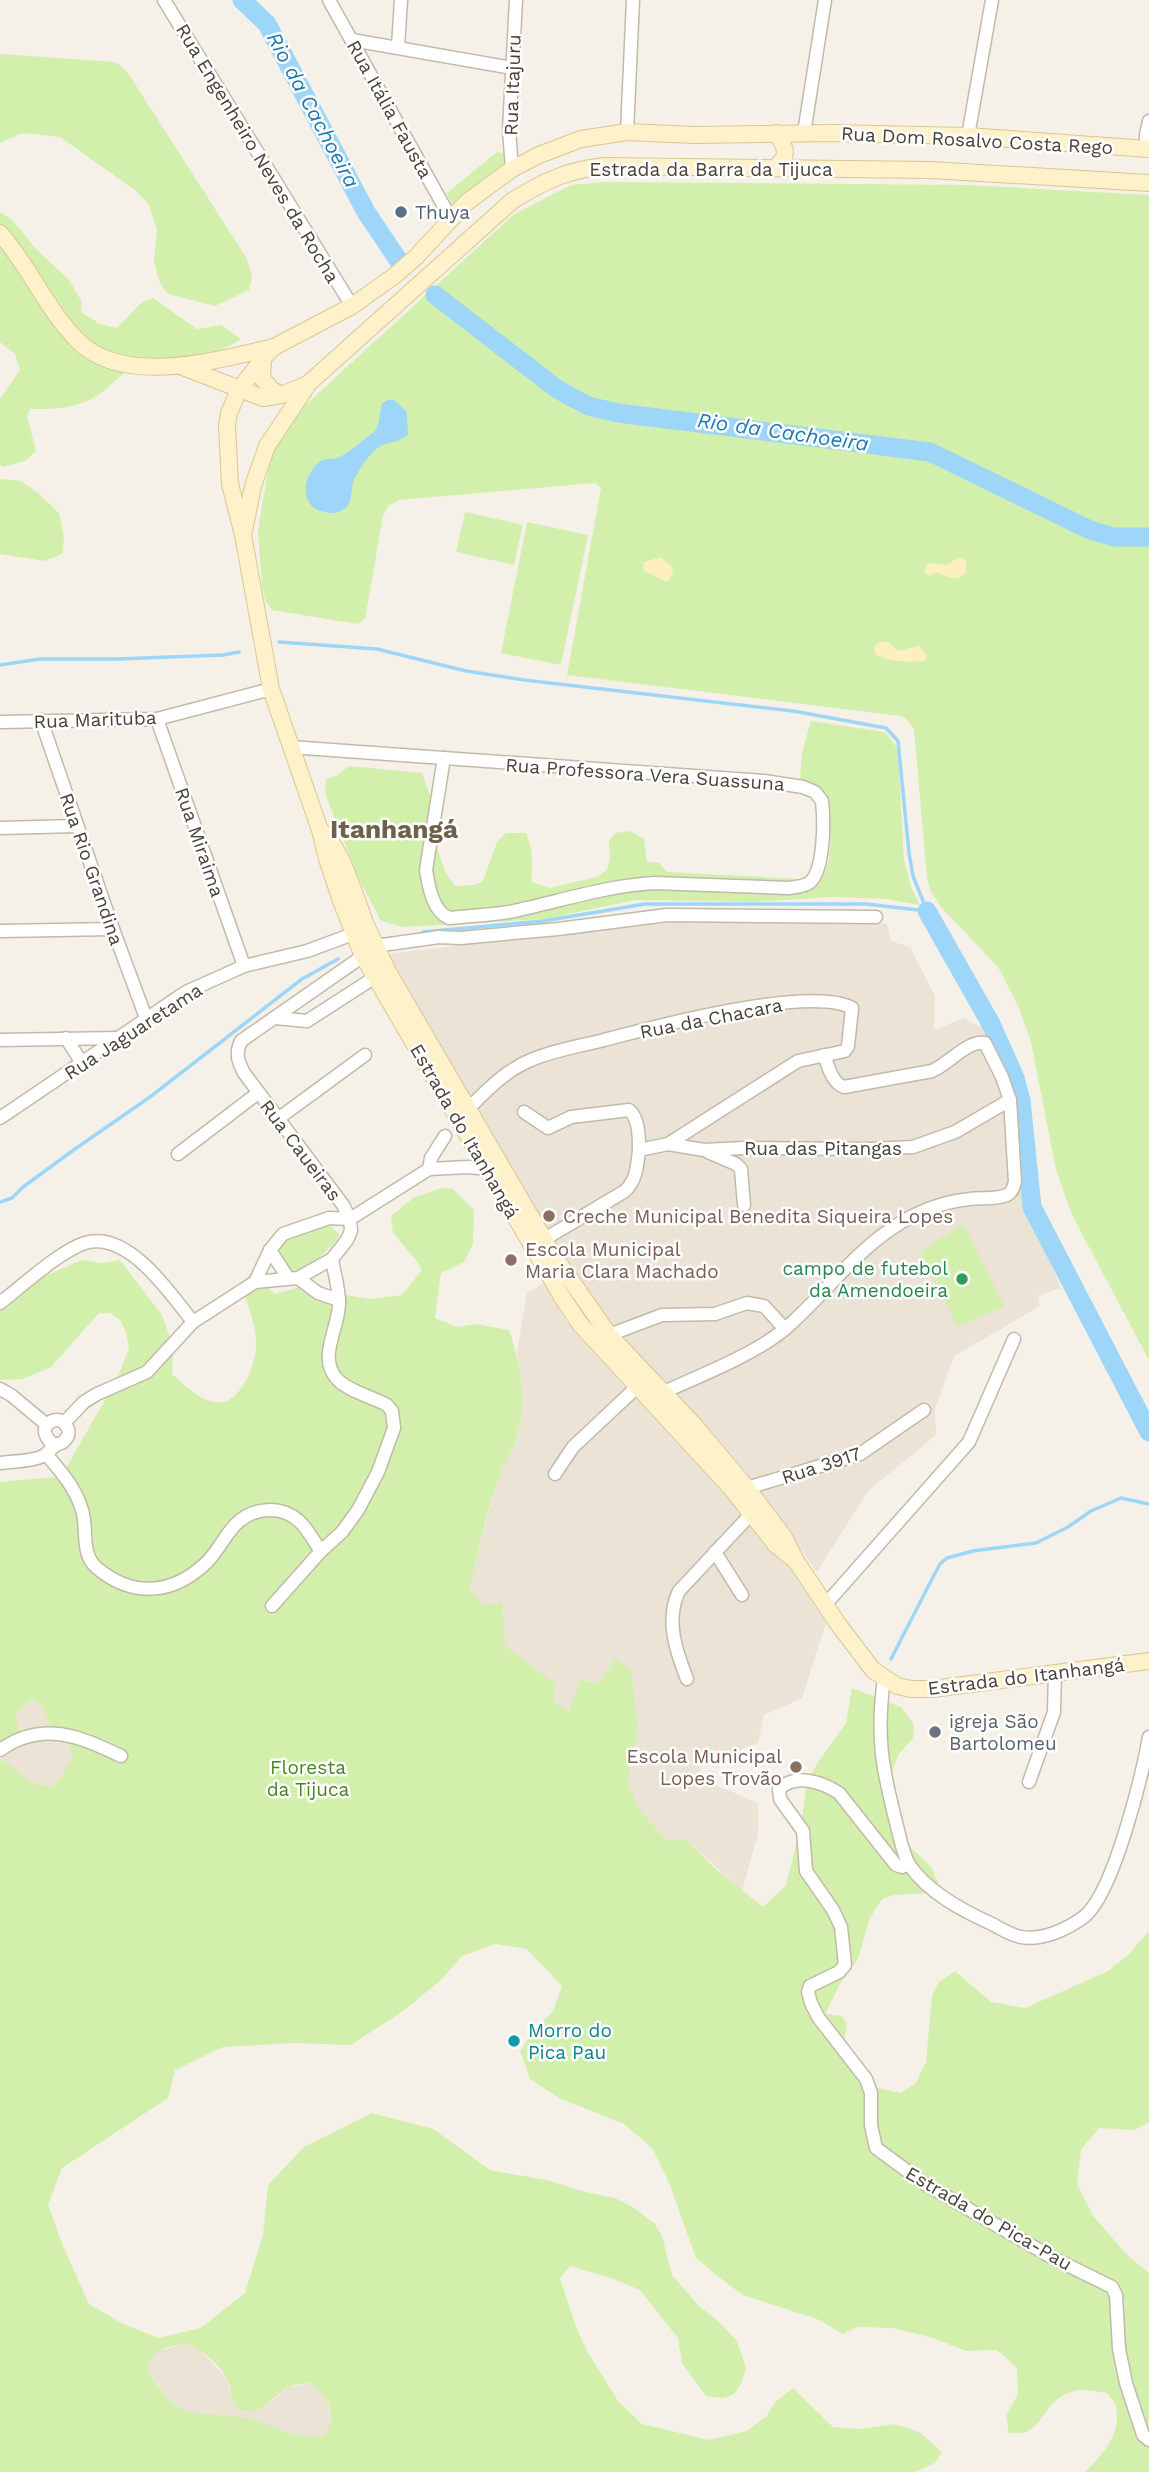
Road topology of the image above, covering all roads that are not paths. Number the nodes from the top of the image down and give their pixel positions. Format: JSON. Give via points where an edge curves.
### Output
{"nodes":[{"id":1,"x":156,"y":0,"type":"edge"},
{"id":2,"x":165,"y":0,"type":"edge"},
{"id":3,"x":329,"y":0,"type":"edge"},
{"id":4,"x":401,"y":0,"type":"edge"},
{"id":5,"x":516,"y":0,"type":"edge"},
{"id":6,"x":634,"y":0,"type":"edge"},
{"id":7,"x":825,"y":0,"type":"edge"},
{"id":8,"x":992,"y":0,"type":"edge"},
{"id":9,"x":352,"y":40,"type":"junction"},
{"id":10,"x":398,"y":47,"type":"junction"},
{"id":11,"x":512,"y":68,"type":"junction"},
{"id":12,"x":1149,"y":121,"type":"edge"},
{"id":13,"x":627,"y":132,"type":"junction"},
{"id":14,"x":776,"y":133,"type":"junction"},
{"id":15,"x":804,"y":133,"type":"junction"},
{"id":16,"x":968,"y":136,"type":"junction"},
{"id":17,"x":1147,"y":149,"type":"edge"},
{"id":18,"x":512,"y":169,"type":"junction"},
{"id":19,"x":772,"y":169,"type":"junction"},
{"id":20,"x":1149,"y":183,"type":"edge"},
{"id":21,"x":451,"y":219,"type":"junction"},
{"id":22,"x":0,"y":233,"type":"edge"},
{"id":23,"x":352,"y":306,"type":"junction"},
{"id":24,"x":269,"y":352,"type":"junction"},
{"id":25,"x":183,"y":367,"type":"junction"},
{"id":26,"x":210,"y":376,"type":"junction"},
{"id":27,"x":309,"y":383,"type":"junction"},
{"id":28,"x":239,"y":390,"type":"junction"},
{"id":29,"x":281,"y":395,"type":"junction"},
{"id":30,"x":227,"y":425,"type":"junction"},
{"id":31,"x":243,"y":535,"type":"junction"},
{"id":32,"x":271,"y":689,"type":"junction"},
{"id":33,"x":157,"y":719,"type":"junction"},
{"id":34,"x":41,"y":720,"type":"junction"},
{"id":35,"x":0,"y":722,"type":"edge"},
{"id":36,"x":290,"y":747,"type":"junction"},
{"id":37,"x":444,"y":758,"type":"junction"},
{"id":38,"x":76,"y":826,"type":"junction"},
{"id":39,"x":0,"y":828,"type":"edge"},
{"id":40,"x":320,"y":830,"type":"junction"},
{"id":41,"x":876,"y":916,"type":"dead end"},
{"id":42,"x":113,"y":929,"type":"junction"},
{"id":43,"x":0,"y":931,"type":"edge"},
{"id":44,"x":353,"y":934,"type":"junction"},
{"id":45,"x":369,"y":951,"type":"junction"},
{"id":46,"x":244,"y":966,"type":"junction"},
{"id":47,"x":381,"y":973,"type":"junction"},
{"id":48,"x":313,"y":992,"type":"junction"},
{"id":49,"x":325,"y":1011,"type":"junction"},
{"id":50,"x":146,"y":1018,"type":"junction"},
{"id":51,"x":275,"y":1018,"type":"junction"},
{"id":52,"x":66,"y":1038,"type":"junction"},
{"id":53,"x":118,"y":1038,"type":"junction"},
{"id":54,"x":0,"y":1041,"type":"edge"},
{"id":55,"x":365,"y":1055,"type":"dead end"},
{"id":56,"x":824,"y":1055,"type":"junction"},
{"id":57,"x":82,"y":1063,"type":"junction"},
{"id":58,"x":258,"y":1093,"type":"junction"},
{"id":59,"x":1010,"y":1100,"type":"junction"},
{"id":60,"x":468,"y":1109,"type":"junction"},
{"id":61,"x":524,"y":1112,"type":"dead end"},
{"id":62,"x":0,"y":1118,"type":"edge"},
{"id":63,"x":279,"y":1118,"type":"junction"},
{"id":64,"x":445,"y":1136,"type":"dead end"},
{"id":65,"x":668,"y":1144,"type":"junction"},
{"id":66,"x":639,"y":1150,"type":"junction"},
{"id":67,"x":704,"y":1150,"type":"junction"},
{"id":68,"x":178,"y":1154,"type":"dead end"},
{"id":69,"x":429,"y":1169,"type":"junction"},
{"id":70,"x":488,"y":1169,"type":"junction"},
{"id":71,"x":330,"y":1190,"type":"junction"},
{"id":72,"x":744,"y":1205,"type":"dead end"},
{"id":73,"x":350,"y":1219,"type":"junction"},
{"id":74,"x":316,"y":1222,"type":"junction"},
{"id":75,"x":543,"y":1240,"type":"junction"},
{"id":76,"x":270,"y":1250,"type":"junction"},
{"id":77,"x":332,"y":1259,"type":"junction"},
{"id":78,"x":293,"y":1278,"type":"junction"},
{"id":79,"x":255,"y":1282,"type":"junction"},
{"id":80,"x":339,"y":1300,"type":"junction"},
{"id":81,"x":0,"y":1303,"type":"edge"},
{"id":82,"x":193,"y":1322,"type":"junction"},
{"id":83,"x":785,"y":1329,"type":"junction"},
{"id":84,"x":609,"y":1335,"type":"junction"},
{"id":85,"x":1014,"y":1339,"type":"dead end"},
{"id":86,"x":638,"y":1387,"type":"junction"},
{"id":87,"x":0,"y":1389,"type":"edge"},
{"id":88,"x":662,"y":1393,"type":"junction"},
{"id":89,"x":924,"y":1410,"type":"dead end"},
{"id":90,"x":64,"y":1423,"type":"junction"},
{"id":91,"x":47,"y":1425,"type":"junction"},
{"id":92,"x":56,"y":1444,"type":"junction"},
{"id":93,"x":46,"y":1454,"type":"junction"},
{"id":94,"x":0,"y":1463,"type":"edge"},
{"id":95,"x":555,"y":1474,"type":"dead end"},
{"id":96,"x":747,"y":1488,"type":"junction"},
{"id":97,"x":752,"y":1513,"type":"junction"},
{"id":98,"x":321,"y":1551,"type":"junction"},
{"id":99,"x":715,"y":1552,"type":"junction"},
{"id":100,"x":796,"y":1561,"type":"junction"},
{"id":101,"x":742,"y":1595,"type":"dead end"},
{"id":102,"x":825,"y":1605,"type":"junction"},
{"id":103,"x":272,"y":1606,"type":"dead end"},
{"id":104,"x":1149,"y":1661,"type":"edge"},
{"id":105,"x":1055,"y":1672,"type":"junction"},
{"id":106,"x":884,"y":1678,"type":"junction"},
{"id":107,"x":687,"y":1679,"type":"dead end"},
{"id":108,"x":1149,"y":1737,"type":"edge"},
{"id":109,"x":0,"y":1750,"type":"edge"},
{"id":110,"x":121,"y":1756,"type":"dead end"},
{"id":111,"x":1029,"y":1782,"type":"dead end"},
{"id":112,"x":908,"y":1864,"type":"junction"},
{"id":113,"x":1149,"y":2440,"type":"edge"}],
"edges":[{"from":1,"to":2,"type":"street","name":"Rua Engenheiro Neves da Rocha"},
{"from":2,"to":23,"type":"street","name":"Rua Engenheiro Neves da Rocha"},
{"from":3,"to":9,"type":"street","name":"Rua Itália Fausta"},
{"from":4,"to":10,"type":"street"},
{"from":5,"to":11,"type":"street","name":"Rua Itajuru"},
{"from":6,"to":13,"type":"street"},
{"from":7,"to":15,"type":"street"},
{"from":8,"to":16,"type":"street"},
{"from":9,"to":10,"type":"street"},
{"from":9,"to":21,"type":"street","name":"Rua Itália Fausta"},
{"from":10,"to":11,"type":"street"},
{"from":11,"to":18,"type":"street","name":"Rua Itajuru"},
{"from":12,"to":17,"type":"street"},
{"from":13,"to":14,"type":"main road","name":"Estrada da Barra da Tijuca"},
{"from":13,"to":18,"type":"main road","name":"Estrada da Barra da Tijuca","via":[[581,139]]},
{"from":14,"to":15,"type":"main road","name":"Estrada da Barra da Tijuca"},
{"from":14,"to":19,"type":"main road","via":[[786,153]]},
{"from":15,"to":16,"type":"main road","name":"Rua Dom Rosalvo Costa Rego"},
{"from":16,"to":17,"type":"main road","name":"Rua Dom Rosalvo Costa Rego"},
{"from":18,"to":21,"type":"main road","name":"Estrada da Barra da Tijuca"},
{"from":19,"to":20,"type":"main road","name":"Estrada da Barra da Tijuca","via":[[930,170]]},
{"from":19,"to":27,"type":"main road","name":"Estrada da Barra da Tijuca","via":[[606,166],[543,181],[512,201]]},
{"from":21,"to":23,"type":"main road","name":"Estrada da Barra da Tijuca","via":[[416,257]]},
{"from":22,"to":25,"type":"main road","via":[[66,327],[93,354],[125,364]]},
{"from":23,"to":24,"type":"main road","name":"Estrada da Barra da Tijuca"},
{"from":24,"to":25,"type":"main road"},
{"from":24,"to":28,"type":"main road","name":"Estrada da Barra da Tijuca"},
{"from":24,"to":29,"type":"main road","via":[[262,378]]},
{"from":25,"to":26,"type":"main road"},
{"from":26,"to":28,"type":"main road"},
{"from":26,"to":30,"type":"main road"},
{"from":27,"to":29,"type":"main road","name":"Estrada da Barra da Tijuca"},
{"from":27,"to":31,"type":"main road","name":"Estrada da Barra da Tijuca","via":[[267,446]]},
{"from":28,"to":29,"type":"main road","via":[[263,398]]},
{"from":28,"to":30,"type":"main road","name":"Estrada da Barra da Tijuca"},
{"from":30,"to":31,"type":"main road","name":"Estrada da Barra da Tijuca","via":[[230,484]]},
{"from":31,"to":32,"type":"main road","name":"Estrada do Itanhangá"},
{"from":32,"to":33,"type":"street","name":"Rua Marituba"},
{"from":32,"to":36,"type":"main road","name":"Estrada do Itanhangá"},
{"from":33,"to":34,"type":"street","name":"Rua Marituba"},
{"from":33,"to":46,"type":"street","name":"Rua Miraima"},
{"from":34,"to":35,"type":"street","name":"Rua Marituba"},
{"from":34,"to":38,"type":"street","name":"Rua Rio Grandina"},
{"from":36,"to":37,"type":"street","name":"Rua Professora Vera Suassuna"},
{"from":36,"to":40,"type":"main road","name":"Estrada do Itanhangá"},
{"from":37,"to":37,"type":"street","name":"Rua Professora Vera Suassuna","via":[[803,787],[822,801],[820,864],[809,883],[799,887],[654,883],[591,891],[507,912],[449,918],[437,908],[426,870]]},
{"from":38,"to":39,"type":"street"},
{"from":38,"to":42,"type":"street","name":"Rua Rio Grandina"},
{"from":40,"to":44,"type":"main road","name":"Estrada do Itanhangá"},
{"from":40,"to":45,"type":"main road","name":"Estrada do Itanhangá","via":[[338,854]]},
{"from":41,"to":45,"type":"street","via":[[667,915],[439,937]]},
{"from":42,"to":43,"type":"street"},
{"from":42,"to":50,"type":"street","name":"Rua Rio Grandina"},
{"from":44,"to":45,"type":"main road","name":"Estrada do Itanhangá"},
{"from":44,"to":46,"type":"street","name":"Rua Jaguaretama"},
{"from":45,"to":47,"type":"main road","name":"Estrada do Itanhangá"},
{"from":45,"to":48,"type":"street"},
{"from":46,"to":50,"type":"street","name":"Rua Jaguaretama","via":[[186,992]]},
{"from":47,"to":49,"type":"street"},
{"from":47,"to":60,"type":"main road","name":"Estrada do Itanhangá"},
{"from":47,"to":70,"type":"main road","name":"Estrada do Itanhangá"},
{"from":48,"to":49,"type":"street"},
{"from":48,"to":51,"type":"street"},
{"from":49,"to":51,"type":"street","via":[[307,1021]]},
{"from":50,"to":53,"type":"street","name":"Rua Jaguaretama"},
{"from":51,"to":58,"type":"street","name":"Rua Caueiras","via":[[241,1041],[237,1049],[244,1073]]},
{"from":52,"to":53,"type":"street"},
{"from":52,"to":54,"type":"street"},
{"from":52,"to":57,"type":"street"},
{"from":53,"to":57,"type":"street","name":"Rua Jaguaretama"},
{"from":55,"to":63,"type":"street"},
{"from":56,"to":59,"type":"street","via":[[834,1081],[844,1087],[932,1071],[981,1042]]},
{"from":56,"to":60,"type":"street","name":"Rua da Chacara","via":[[839,1054],[848,1046],[852,1008],[827,1002],[763,1005],[537,1057],[511,1070]]},
{"from":56,"to":65,"type":"street","name":"Rua da Chacara","via":[[798,1061]]},
{"from":57,"to":62,"type":"street","name":"Rua Jaguaretama"},
{"from":58,"to":63,"type":"street","name":"Rua Caueiras"},
{"from":58,"to":68,"type":"street"},
{"from":59,"to":67,"type":"street","name":"Rua das Pitangas","via":[[955,1132],[913,1147]]},
{"from":59,"to":83,"type":"street","via":[[1012,1191],[1005,1196],[948,1202],[918,1213],[855,1257]]},
{"from":60,"to":75,"type":"main road","name":"Estrada do Itanhangá"},
{"from":61,"to":66,"type":"street","via":[[548,1128],[571,1117],[629,1110],[636,1118]]},
{"from":63,"to":71,"type":"street","name":"Rua Caueiras"},
{"from":64,"to":69,"type":"street"},
{"from":65,"to":66,"type":"street","name":"Rua da Chacara"},
{"from":65,"to":67,"type":"street","name":"Rua das Pitangas"},
{"from":66,"to":75,"type":"street","via":[[636,1175],[625,1191]]},
{"from":67,"to":72,"type":"street","via":[[741,1169]]},
{"from":69,"to":70,"type":"street"},
{"from":69,"to":73,"type":"street"},
{"from":70,"to":86,"type":"main road","name":"Estrada do Itanhangá","via":[[580,1324]]},
{"from":71,"to":73,"type":"street","name":"Rua Caueiras"},
{"from":71,"to":74,"type":"street","via":[[326,1208]]},
{"from":73,"to":74,"type":"street"},
{"from":73,"to":77,"type":"street","name":"Rua Caueiras","via":[[347,1240]]},
{"from":74,"to":76,"type":"street","via":[[283,1234]]},
{"from":75,"to":84,"type":"main road","name":"Estrada do Itanhangá"},
{"from":76,"to":78,"type":"street"},
{"from":76,"to":79,"type":"street"},
{"from":77,"to":78,"type":"street","name":"Rua Caueiras"},
{"from":77,"to":80,"type":"street"},
{"from":78,"to":79,"type":"street","name":"Rua Caueiras"},
{"from":78,"to":80,"type":"street"},
{"from":79,"to":82,"type":"street"},
{"from":80,"to":98,"type":"street","via":[[329,1346],[330,1366],[339,1382],[387,1405],[394,1428],[358,1510]]},
{"from":81,"to":82,"type":"street","via":[[69,1250],[98,1240],[126,1250]]},
{"from":82,"to":90,"type":"street","via":[[147,1372],[97,1394]]},
{"from":83,"to":84,"type":"street","via":[[764,1306],[747,1303],[715,1314],[662,1314]]},
{"from":83,"to":88,"type":"street"},
{"from":84,"to":88,"type":"main road","name":"Estrada do Itanhangá"},
{"from":85,"to":102,"type":"street","via":[[969,1442]]},
{"from":86,"to":95,"type":"street","via":[[573,1447]]},
{"from":86,"to":97,"type":"main road","name":"Estrada do Itanhangá"},
{"from":87,"to":91,"type":"street"},
{"from":88,"to":96,"type":"main road","name":"Estrada do Itanhangá"},
{"from":89,"to":96,"type":"street","name":"Rua 3917","via":[[860,1454]]},
{"from":90,"to":91,"type":"street","via":[[57,1420]]},
{"from":90,"to":92,"type":"street","via":[[68,1437]]},
{"from":91,"to":92,"type":"street","via":[[45,1435]]},
{"from":92,"to":93,"type":"street"},
{"from":93,"to":94,"type":"street"},
{"from":93,"to":98,"type":"street","via":[[72,1486],[83,1511],[87,1552],[94,1566],[143,1591],[172,1585],[192,1574],[234,1526],[260,1510],[273,1509],[299,1521]]},
{"from":96,"to":100,"type":"main road","name":"Estrada do Itanhangá"},
{"from":97,"to":99,"type":"street"},
{"from":97,"to":100,"type":"main road","name":"Estrada do Itanhangá","via":[[776,1545]]},
{"from":98,"to":103,"type":"street"},
{"from":99,"to":101,"type":"street"},
{"from":99,"to":107,"type":"street","via":[[673,1602],[677,1655]]},
{"from":100,"to":102,"type":"main road","name":"Estrada do Itanhangá"},
{"from":102,"to":106,"type":"main road","name":"Estrada do Itanhangá","via":[[860,1654]]},
{"from":104,"to":105,"type":"main road","name":"Estrada do Itanhangá"},
{"from":105,"to":106,"type":"main road","name":"Estrada do Itanhangá","via":[[932,1689],[904,1688]]},
{"from":105,"to":111,"type":"street","via":[[1054,1712]]},
{"from":106,"to":112,"type":"street","via":[[879,1749]]},
{"from":108,"to":112,"type":"street","via":[[1119,1850],[1100,1894],[1086,1915],[1068,1927],[1038,1938],[1018,1937],[948,1900]]},
{"from":109,"to":110,"type":"street","via":[[39,1732],[86,1741]]},
{"from":112,"to":113,"type":"street","name":"Estrada do Pica-Pau","via":[[896,1865],[839,1793],[829,1787],[794,1780],[779,1789],[780,1799],[803,1831],[806,1871],[833,1910],[845,1953],[845,1965],[839,1972],[810,1986],[808,1992],[818,2017],[866,2079],[876,2148],[925,2184],[1112,2287],[1126,2383],[1143,2435]]}]}
